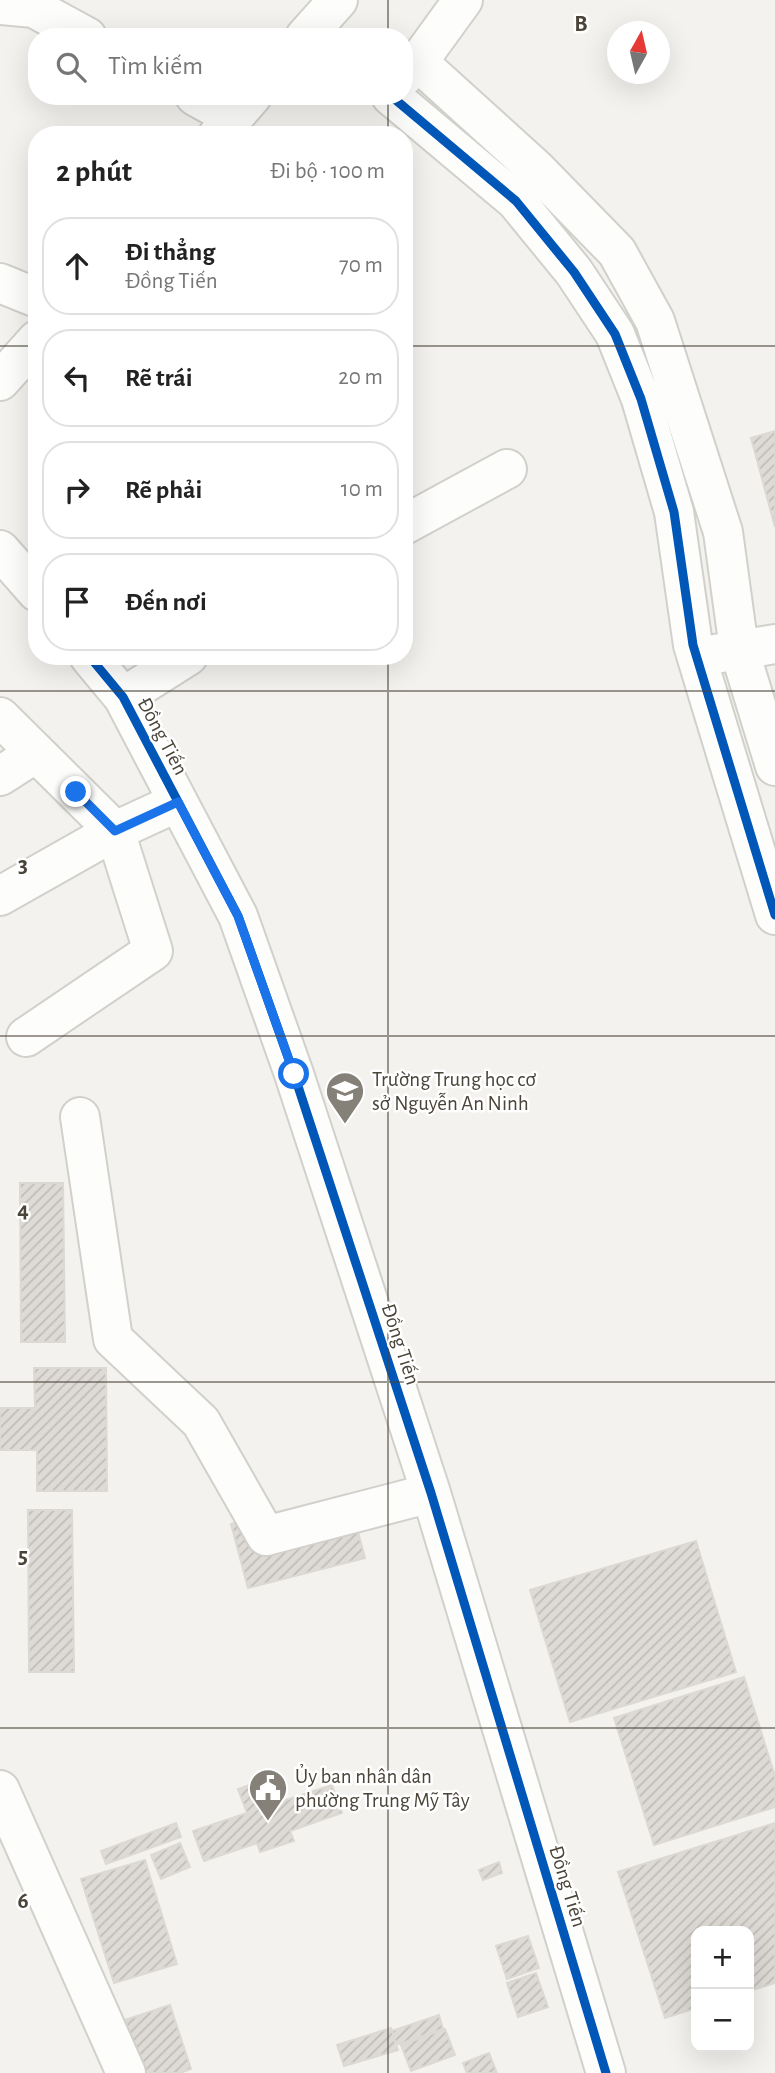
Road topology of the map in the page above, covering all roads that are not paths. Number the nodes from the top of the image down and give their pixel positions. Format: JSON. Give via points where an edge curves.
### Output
{"nodes":[{"id":1,"x":463,"y":0,"type":"edge"},
{"id":2,"x":0,"y":5,"type":"edge"},
{"id":3,"x":71,"y":28,"type":"edge"},
{"id":4,"x":413,"y":62,"type":"edge"},
{"id":5,"x":413,"y":70,"type":"edge"},
{"id":6,"x":213,"y":105,"type":"edge"},
{"id":7,"x":402,"y":105,"type":"edge"},
{"id":8,"x":234,"y":116,"type":"edge"},
{"id":9,"x":0,"y":283,"type":"edge"},
{"id":10,"x":28,"y":294,"type":"edge"},
{"id":11,"x":28,"y":350,"type":"edge"},
{"id":12,"x":0,"y":381,"type":"edge"},
{"id":13,"x":507,"y":469,"type":"dead end"},
{"id":14,"x":413,"y":521,"type":"edge"},
{"id":15,"x":0,"y":550,"type":"edge"},
{"id":16,"x":28,"y":582,"type":"edge"},
{"id":17,"x":757,"y":646,"type":"edge"},
{"id":18,"x":697,"y":657,"type":"junction"},
{"id":19,"x":96,"y":665,"type":"edge"},
{"id":20,"x":174,"y":665,"type":"edge"},
{"id":21,"x":123,"y":697,"type":"junction"},
{"id":22,"x":0,"y":717,"type":"edge"},
{"id":23,"x":36,"y":753,"type":"junction"},
{"id":24,"x":775,"y":766,"type":"edge"},
{"id":25,"x":0,"y":776,"type":"edge"},
{"id":26,"x":178,"y":802,"type":"junction"},
{"id":27,"x":115,"y":831,"type":"junction"},
{"id":28,"x":0,"y":897,"type":"edge"},
{"id":29,"x":775,"y":915,"type":"edge"},
{"id":30,"x":26,"y":1037,"type":"dead end"},
{"id":31,"x":80,"y":1117,"type":"dead end"},
{"id":32,"x":431,"y":1493,"type":"junction"},
{"id":33,"x":0,"y":1790,"type":"edge"},
{"id":34,"x":126,"y":2073,"type":"edge"},
{"id":35,"x":606,"y":2073,"type":"edge"}],
"edges":[{"from":1,"to":4,"type":"street"},
{"from":2,"to":3,"type":"street","via":[[34,8]]},
{"from":5,"to":17,"type":"street","via":[[535,168],[617,251],[655,321]]},
{"from":6,"to":8,"type":"street"},
{"from":7,"to":18,"type":"street","via":[[516,201],[575,272],[615,334],[642,399],[674,512]]},
{"from":9,"to":10,"type":"street"},
{"from":11,"to":12,"type":"street"},
{"from":13,"to":14,"type":"street"},
{"from":15,"to":16,"type":"street"},
{"from":17,"to":18,"type":"street"},
{"from":17,"to":24,"type":"street"},
{"from":18,"to":29,"type":"street"},
{"from":19,"to":21,"type":"street","name":"Đồng Tiến"},
{"from":20,"to":21,"type":"street"},
{"from":21,"to":26,"type":"street","name":"Đồng Tiến"},
{"from":22,"to":23,"type":"street"},
{"from":23,"to":25,"type":"street"},
{"from":23,"to":27,"type":"street"},
{"from":26,"to":27,"type":"street"},
{"from":26,"to":32,"type":"street","name":"Đồng Tiến","via":[[238,916]]},
{"from":27,"to":28,"type":"street"},
{"from":27,"to":30,"type":"street","via":[[153,951]]},
{"from":31,"to":32,"type":"street","via":[[113,1339],[201,1422],[266,1536]]},
{"from":32,"to":35,"type":"street","name":"Đồng Tiến"},
{"from":33,"to":34,"type":"street"}]}
